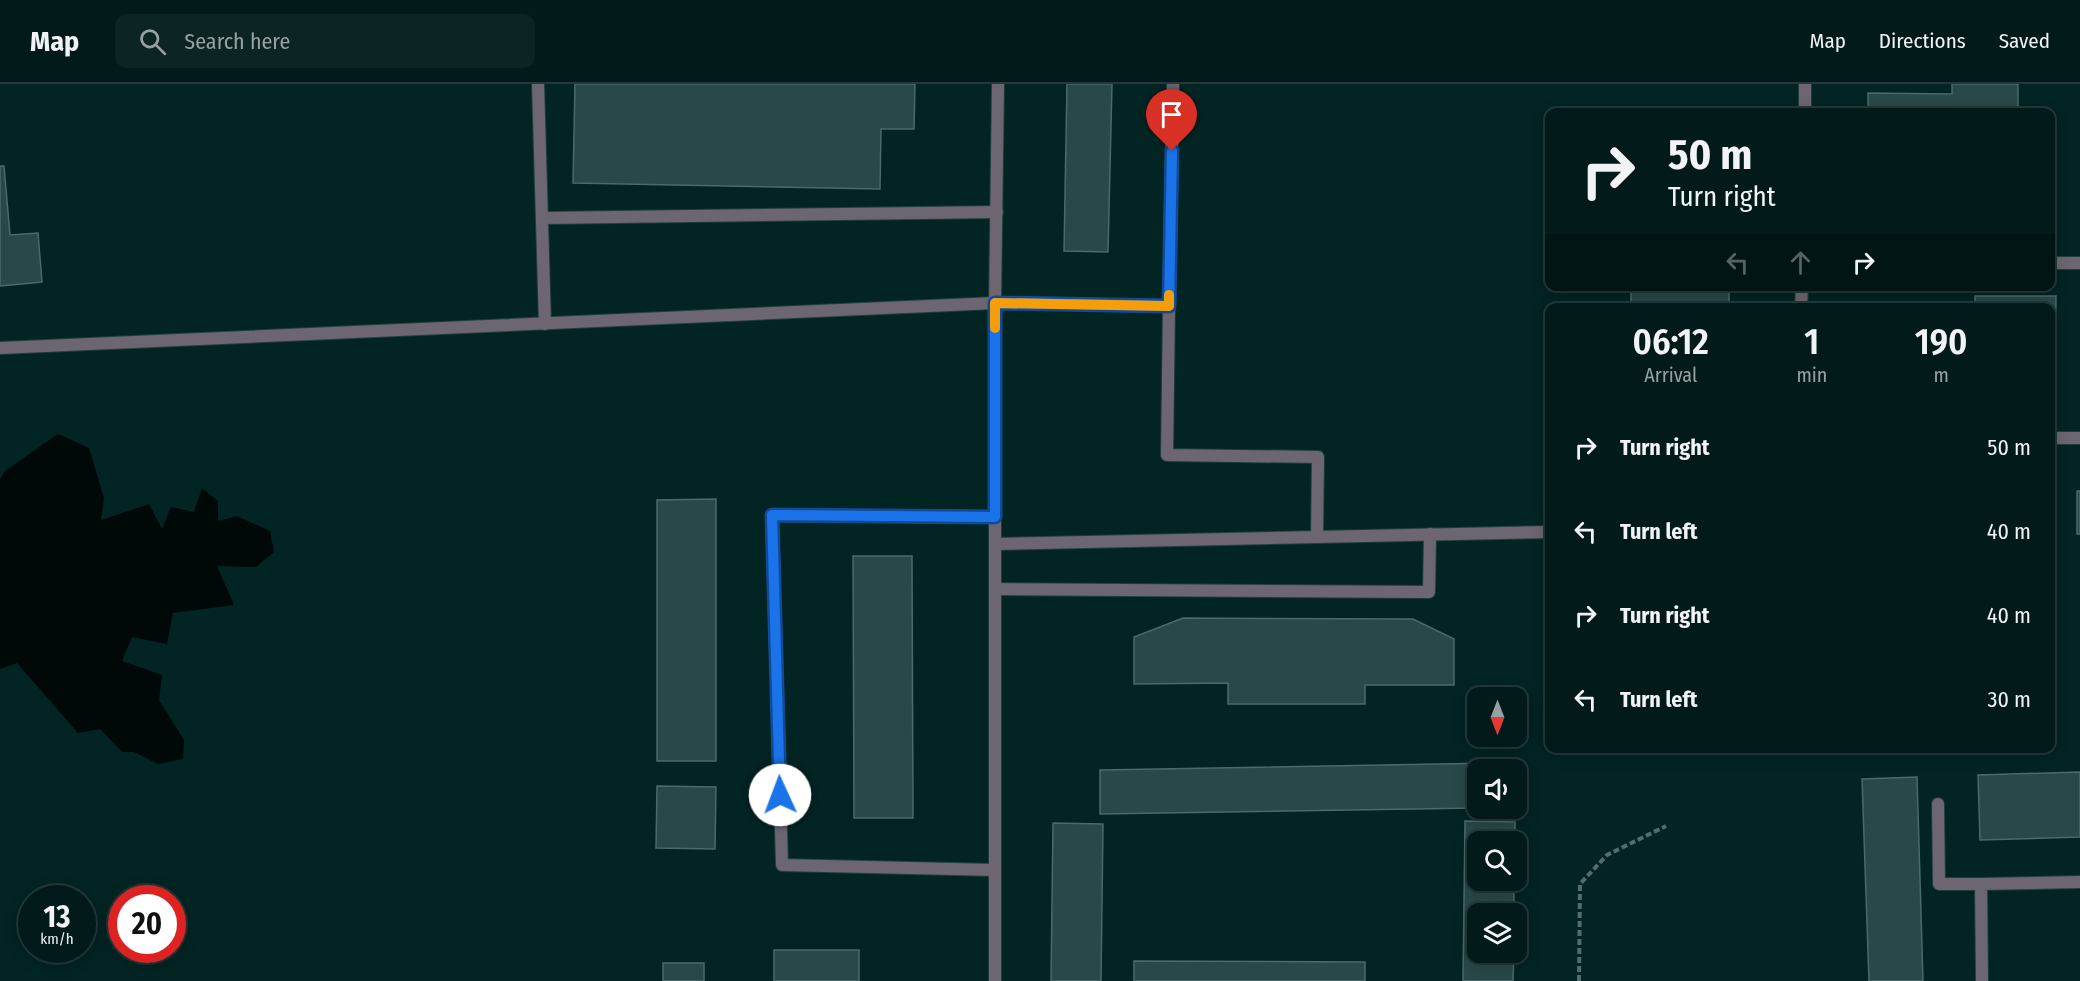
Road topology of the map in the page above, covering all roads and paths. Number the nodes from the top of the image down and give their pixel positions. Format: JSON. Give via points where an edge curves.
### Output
{"nodes":[{"id":1,"x":538,"y":84,"type":"edge"},
{"id":2,"x":998,"y":84,"type":"edge"},
{"id":3,"x":1173,"y":84,"type":"edge"},
{"id":4,"x":1805,"y":84,"type":"edge"},
{"id":5,"x":1805,"y":108,"type":"edge"},
{"id":6,"x":997,"y":212,"type":"junction"},
{"id":7,"x":542,"y":218,"type":"junction"},
{"id":8,"x":2055,"y":263,"type":"edge"},
{"id":9,"x":2080,"y":263,"type":"edge"},
{"id":10,"x":995,"y":303,"type":"junction"},
{"id":11,"x":1169,"y":306,"type":"junction"},
{"id":12,"x":545,"y":324,"type":"junction"},
{"id":13,"x":0,"y":348,"type":"edge"},
{"id":14,"x":2055,"y":438,"type":"edge"},
{"id":15,"x":2080,"y":438,"type":"edge"},
{"id":16,"x":995,"y":517,"type":"junction"},
{"id":17,"x":1545,"y":532,"type":"edge"},
{"id":18,"x":1430,"y":534,"type":"junction"},
{"id":19,"x":1317,"y":537,"type":"junction"},
{"id":20,"x":995,"y":544,"type":"junction"},
{"id":21,"x":995,"y":589,"type":"junction"},
{"id":22,"x":1938,"y":804,"type":"dead end"},
{"id":23,"x":1666,"y":826,"type":"dead end"},
{"id":24,"x":995,"y":870,"type":"junction"},
{"id":25,"x":2080,"y":882,"type":"edge"},
{"id":26,"x":1981,"y":884,"type":"junction"},
{"id":27,"x":995,"y":981,"type":"edge"},
{"id":28,"x":1579,"y":981,"type":"edge"},
{"id":29,"x":1982,"y":981,"type":"edge"}],
"edges":[{"from":1,"to":7,"type":"street"},
{"from":2,"to":6,"type":"street"},
{"from":3,"to":11,"type":"street"},
{"from":4,"to":5,"type":"street"},
{"from":6,"to":7,"type":"street"},
{"from":6,"to":10,"type":"street"},
{"from":7,"to":12,"type":"street"},
{"from":8,"to":9,"type":"street"},
{"from":10,"to":11,"type":"street"},
{"from":10,"to":12,"type":"street"},
{"from":10,"to":16,"type":"street"},
{"from":11,"to":19,"type":"street","via":[[1167,455],[1318,457]]},
{"from":12,"to":13,"type":"street"},
{"from":14,"to":15,"type":"street"},
{"from":16,"to":20,"type":"street"},
{"from":16,"to":24,"type":"street","via":[[772,515],[782,865]]},
{"from":17,"to":18,"type":"street"},
{"from":18,"to":19,"type":"street"},
{"from":18,"to":21,"type":"street","via":[[1429,592]]},
{"from":19,"to":20,"type":"street"},
{"from":20,"to":21,"type":"street"},
{"from":21,"to":24,"type":"street"},
{"from":22,"to":26,"type":"street","via":[[1939,884]]},
{"from":23,"to":28,"type":"path","via":[[1607,855],[1580,884]]},
{"from":24,"to":27,"type":"street"},
{"from":25,"to":26,"type":"street"},
{"from":26,"to":29,"type":"street"}]}
